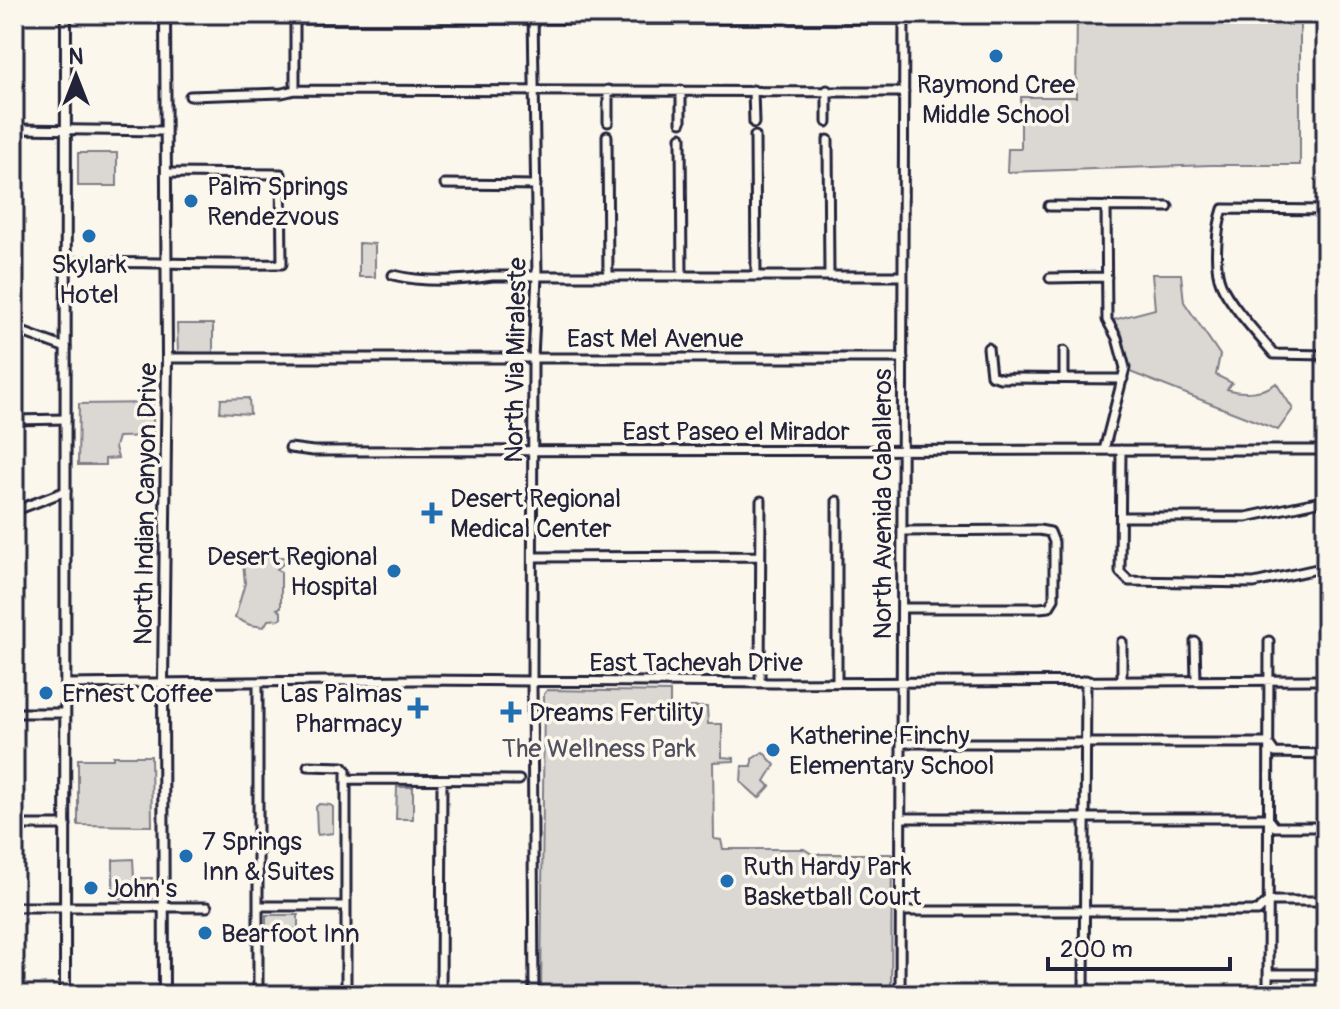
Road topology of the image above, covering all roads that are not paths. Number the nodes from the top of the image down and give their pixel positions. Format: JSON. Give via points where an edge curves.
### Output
{"nodes":[{"id":1,"x":66,"y":14,"type":"edge"},
{"id":2,"x":165,"y":14,"type":"edge"},
{"id":3,"x":295,"y":16,"type":"edge"},
{"id":4,"x":533,"y":16,"type":"edge"},
{"id":5,"x":904,"y":16,"type":"edge"},
{"id":6,"x":295,"y":90,"type":"junction"},
{"id":7,"x":533,"y":90,"type":"junction"},
{"id":8,"x":608,"y":90,"type":"junction"},
{"id":9,"x":681,"y":90,"type":"junction"},
{"id":10,"x":753,"y":90,"type":"junction"},
{"id":11,"x":827,"y":90,"type":"junction"},
{"id":12,"x":904,"y":92,"type":"junction"},
{"id":13,"x":190,"y":96,"type":"dead end"},
{"id":14,"x":608,"y":122,"type":"dead end"},
{"id":15,"x":681,"y":122,"type":"dead end"},
{"id":16,"x":827,"y":122,"type":"dead end"},
{"id":17,"x":754,"y":123,"type":"dead end"},
{"id":18,"x":14,"y":129,"type":"edge"},
{"id":19,"x":65,"y":130,"type":"junction"},
{"id":20,"x":165,"y":131,"type":"junction"},
{"id":21,"x":607,"y":136,"type":"dead end"},
{"id":22,"x":755,"y":136,"type":"dead end"},
{"id":23,"x":681,"y":137,"type":"dead end"},
{"id":24,"x":828,"y":140,"type":"dead end"},
{"id":25,"x":166,"y":173,"type":"junction"},
{"id":26,"x":445,"y":184,"type":"dead end"},
{"id":27,"x":536,"y":185,"type":"junction"},
{"id":28,"x":1049,"y":206,"type":"dead end"},
{"id":29,"x":1106,"y":206,"type":"junction"},
{"id":30,"x":1168,"y":207,"type":"dead end"},
{"id":31,"x":1326,"y":210,"type":"edge"},
{"id":32,"x":65,"y":262,"type":"junction"},
{"id":33,"x":166,"y":262,"type":"junction"},
{"id":34,"x":393,"y":275,"type":"dead end"},
{"id":35,"x":537,"y":276,"type":"junction"},
{"id":36,"x":608,"y":276,"type":"junction"},
{"id":37,"x":682,"y":276,"type":"junction"},
{"id":38,"x":756,"y":276,"type":"junction"},
{"id":39,"x":829,"y":276,"type":"junction"},
{"id":40,"x":903,"y":276,"type":"junction"},
{"id":41,"x":1107,"y":277,"type":"junction"},
{"id":42,"x":1050,"y":278,"type":"dead end"},
{"id":43,"x":14,"y":329,"type":"edge"},
{"id":44,"x":66,"y":348,"type":"junction"},
{"id":45,"x":988,"y":348,"type":"dead end"},
{"id":46,"x":1064,"y":351,"type":"dead end"},
{"id":47,"x":1326,"y":355,"type":"edge"},
{"id":48,"x":167,"y":358,"type":"junction"},
{"id":49,"x":533,"y":358,"type":"junction"},
{"id":50,"x":903,"y":358,"type":"junction"},
{"id":51,"x":1064,"y":378,"type":"junction"},
{"id":52,"x":1123,"y":379,"type":"junction"},
{"id":53,"x":66,"y":419,"type":"junction"},
{"id":54,"x":14,"y":420,"type":"edge"},
{"id":55,"x":290,"y":448,"type":"dead end"},
{"id":56,"x":1104,"y":450,"type":"junction"},
{"id":57,"x":1121,"y":450,"type":"junction"},
{"id":58,"x":1326,"y":450,"type":"edge"},
{"id":59,"x":534,"y":451,"type":"junction"},
{"id":60,"x":903,"y":451,"type":"junction"},
{"id":61,"x":66,"y":491,"type":"junction"},
{"id":62,"x":1326,"y":500,"type":"edge"},
{"id":63,"x":761,"y":501,"type":"dead end"},
{"id":64,"x":837,"y":501,"type":"dead end"},
{"id":65,"x":14,"y":511,"type":"edge"},
{"id":66,"x":1121,"y":517,"type":"junction"},
{"id":67,"x":902,"y":531,"type":"junction"},
{"id":68,"x":760,"y":556,"type":"junction"},
{"id":69,"x":533,"y":557,"type":"junction"},
{"id":70,"x":1326,"y":567,"type":"edge"},
{"id":71,"x":902,"y":608,"type":"junction"},
{"id":72,"x":1269,"y":641,"type":"dead end"},
{"id":73,"x":1122,"y":642,"type":"dead end"},
{"id":74,"x":1195,"y":642,"type":"dead end"},
{"id":75,"x":1086,"y":680,"type":"junction"},
{"id":76,"x":1122,"y":680,"type":"junction"},
{"id":77,"x":1196,"y":680,"type":"junction"},
{"id":78,"x":1269,"y":680,"type":"junction"},
{"id":79,"x":1326,"y":680,"type":"edge"},
{"id":80,"x":532,"y":681,"type":"junction"},
{"id":81,"x":837,"y":682,"type":"junction"},
{"id":82,"x":901,"y":682,"type":"junction"},
{"id":83,"x":163,"y":683,"type":"junction"},
{"id":84,"x":258,"y":683,"type":"junction"},
{"id":85,"x":760,"y":683,"type":"junction"},
{"id":86,"x":65,"y":684,"type":"junction"},
{"id":87,"x":14,"y":713,"type":"edge"},
{"id":88,"x":65,"y":713,"type":"junction"},
{"id":89,"x":1085,"y":741,"type":"junction"},
{"id":90,"x":901,"y":743,"type":"junction"},
{"id":91,"x":1268,"y":743,"type":"junction"},
{"id":92,"x":1326,"y":754,"type":"edge"},
{"id":93,"x":308,"y":766,"type":"dead end"},
{"id":94,"x":346,"y":779,"type":"junction"},
{"id":95,"x":442,"y":780,"type":"junction"},
{"id":96,"x":519,"y":780,"type":"dead end"},
{"id":97,"x":902,"y":818,"type":"junction"},
{"id":98,"x":1268,"y":818,"type":"junction"},
{"id":99,"x":1085,"y":819,"type":"junction"},
{"id":100,"x":14,"y":825,"type":"edge"},
{"id":101,"x":66,"y":825,"type":"junction"},
{"id":102,"x":1326,"y":827,"type":"edge"},
{"id":103,"x":1268,"y":901,"type":"junction"},
{"id":104,"x":1326,"y":901,"type":"edge"},
{"id":105,"x":258,"y":906,"type":"junction"},
{"id":106,"x":346,"y":906,"type":"junction"},
{"id":107,"x":14,"y":907,"type":"edge"},
{"id":108,"x":65,"y":907,"type":"junction"},
{"id":109,"x":164,"y":907,"type":"junction"},
{"id":110,"x":207,"y":907,"type":"dead end"},
{"id":111,"x":901,"y":911,"type":"junction"},
{"id":112,"x":1085,"y":911,"type":"junction"},
{"id":113,"x":1268,"y":974,"type":"junction"},
{"id":114,"x":1326,"y":974,"type":"edge"},
{"id":115,"x":65,"y":995,"type":"edge"},
{"id":116,"x":164,"y":995,"type":"edge"},
{"id":117,"x":258,"y":995,"type":"edge"},
{"id":118,"x":346,"y":995,"type":"edge"},
{"id":119,"x":441,"y":995,"type":"edge"},
{"id":120,"x":534,"y":995,"type":"edge"},
{"id":121,"x":900,"y":995,"type":"edge"},
{"id":122,"x":1084,"y":995,"type":"edge"},
{"id":123,"x":1268,"y":995,"type":"edge"}],
"edges":[{"from":1,"to":19,"type":"main road"},
{"from":2,"to":20,"type":"main road","name":"North Indian Canyon Drive"},
{"from":3,"to":4,"type":"street"},
{"from":3,"to":6,"type":"street"},
{"from":4,"to":5,"type":"street"},
{"from":4,"to":7,"type":"street","name":"North Via Miraleste"},
{"from":5,"to":12,"type":"street","name":"North Avenida Caballeros"},
{"from":6,"to":7,"type":"street"},
{"from":6,"to":13,"type":"street"},
{"from":7,"to":8,"type":"street"},
{"from":7,"to":27,"type":"street","name":"North Via Miraleste"},
{"from":8,"to":9,"type":"street"},
{"from":8,"to":14,"type":"street"},
{"from":9,"to":10,"type":"street"},
{"from":9,"to":15,"type":"street"},
{"from":10,"to":11,"type":"street"},
{"from":10,"to":17,"type":"street"},
{"from":11,"to":12,"type":"street"},
{"from":11,"to":16,"type":"street"},
{"from":12,"to":40,"type":"street","name":"North Avenida Caballeros"},
{"from":18,"to":19,"type":"street"},
{"from":19,"to":20,"type":"street"},
{"from":19,"to":32,"type":"main road"},
{"from":20,"to":25,"type":"main road","name":"North Indian Canyon Drive"},
{"from":21,"to":36,"type":"street"},
{"from":22,"to":38,"type":"street"},
{"from":23,"to":37,"type":"street"},
{"from":24,"to":39,"type":"street"},
{"from":25,"to":33,"type":"main road","name":"North Indian Canyon Drive"},
{"from":25,"to":33,"type":"street","via":[[281,174],[282,264]]},
{"from":26,"to":27,"type":"street"},
{"from":27,"to":35,"type":"street","name":"North Via Miraleste"},
{"from":28,"to":29,"type":"street"},
{"from":29,"to":30,"type":"street"},
{"from":29,"to":41,"type":"street"},
{"from":31,"to":47,"type":"street","via":[[1223,209],[1218,224],[1221,283],[1253,329],[1274,354]]},
{"from":32,"to":33,"type":"street"},
{"from":32,"to":44,"type":"main road"},
{"from":33,"to":48,"type":"main road","name":"North Indian Canyon Drive"},
{"from":34,"to":35,"type":"street","via":[[410,280]]},
{"from":35,"to":36,"type":"street"},
{"from":35,"to":49,"type":"street","name":"North Via Miraleste"},
{"from":36,"to":37,"type":"street"},
{"from":37,"to":38,"type":"street"},
{"from":38,"to":39,"type":"street"},
{"from":39,"to":40,"type":"street"},
{"from":40,"to":50,"type":"street","name":"North Avenida Caballeros"},
{"from":41,"to":42,"type":"street"},
{"from":41,"to":52,"type":"street","via":[[1107,320],[1123,359]]},
{"from":43,"to":44,"type":"street"},
{"from":44,"to":53,"type":"main road"},
{"from":45,"to":51,"type":"street","via":[[991,375]]},
{"from":46,"to":51,"type":"street"},
{"from":48,"to":49,"type":"street","name":"East Mel Avenue"},
{"from":48,"to":83,"type":"main road","name":"North Indian Canyon Drive"},
{"from":49,"to":50,"type":"street","name":"East Mel Avenue"},
{"from":49,"to":59,"type":"street","name":"North Via Miraleste"},
{"from":50,"to":60,"type":"street","name":"North Avenida Caballeros"},
{"from":51,"to":52,"type":"street"},
{"from":52,"to":56,"type":"street"},
{"from":53,"to":54,"type":"street"},
{"from":53,"to":61,"type":"main road"},
{"from":55,"to":59,"type":"street","name":"East Paseo el Mirador"},
{"from":56,"to":57,"type":"street","name":"East Paseo el Mirador"},
{"from":56,"to":60,"type":"street","name":"East Paseo el Mirador"},
{"from":57,"to":58,"type":"street","name":"East Paseo el Mirador"},
{"from":57,"to":66,"type":"street"},
{"from":59,"to":60,"type":"street","name":"East Paseo el Mirador"},
{"from":59,"to":69,"type":"street","name":"North Via Miraleste"},
{"from":60,"to":67,"type":"street","name":"North Avenida Caballeros"},
{"from":61,"to":65,"type":"street"},
{"from":61,"to":86,"type":"main road"},
{"from":62,"to":66,"type":"street","via":[[1246,517]]},
{"from":63,"to":68,"type":"street"},
{"from":64,"to":81,"type":"street"},
{"from":66,"to":70,"type":"street","via":[[1120,572],[1129,581],[1254,583]]},
{"from":67,"to":71,"type":"street","name":"North Avenida Caballeros"},
{"from":67,"to":71,"type":"street","via":[[1039,530],[1050,532],[1054,542],[1054,599],[1049,607]]},
{"from":68,"to":69,"type":"street"},
{"from":68,"to":85,"type":"street"},
{"from":69,"to":80,"type":"street","name":"North Via Miraleste"},
{"from":71,"to":82,"type":"street","name":"North Avenida Caballeros"},
{"from":72,"to":78,"type":"street"},
{"from":73,"to":76,"type":"street"},
{"from":74,"to":77,"type":"street"},
{"from":75,"to":76,"type":"street","name":"East Tachevah Drive"},
{"from":75,"to":82,"type":"street","name":"East Tachevah Drive"},
{"from":75,"to":89,"type":"street"},
{"from":76,"to":77,"type":"street","name":"East Tachevah Drive"},
{"from":77,"to":78,"type":"street","name":"East Tachevah Drive"},
{"from":78,"to":79,"type":"street","name":"East Tachevah Drive"},
{"from":78,"to":91,"type":"street"},
{"from":80,"to":84,"type":"street","name":"East Tachevah Drive"},
{"from":80,"to":85,"type":"street","name":"East Tachevah Drive"},
{"from":80,"to":120,"type":"street","name":"North Via Miraleste"},
{"from":81,"to":82,"type":"street","name":"East Tachevah Drive"},
{"from":81,"to":85,"type":"street","name":"East Tachevah Drive"},
{"from":82,"to":90,"type":"street","name":"North Avenida Caballeros"},
{"from":83,"to":84,"type":"street","name":"East Tachevah Drive"},
{"from":83,"to":86,"type":"street","name":"East Tachevah Drive"},
{"from":83,"to":109,"type":"main road","name":"North Indian Canyon Drive"},
{"from":84,"to":105,"type":"street"},
{"from":86,"to":88,"type":"main road"},
{"from":87,"to":88,"type":"street"},
{"from":88,"to":101,"type":"main road"},
{"from":89,"to":90,"type":"street"},
{"from":89,"to":91,"type":"street"},
{"from":89,"to":99,"type":"street"},
{"from":90,"to":97,"type":"street","name":"North Avenida Caballeros"},
{"from":91,"to":92,"type":"street","via":[[1275,753]]},
{"from":91,"to":98,"type":"street"},
{"from":93,"to":94,"type":"street","via":[[343,767]]},
{"from":94,"to":95,"type":"street"},
{"from":94,"to":106,"type":"street"},
{"from":95,"to":96,"type":"street"},
{"from":95,"to":119,"type":"street"},
{"from":97,"to":99,"type":"street"},
{"from":97,"to":111,"type":"street","name":"North Avenida Caballeros"},
{"from":98,"to":99,"type":"street"},
{"from":98,"to":102,"type":"street","via":[[1275,827]]},
{"from":98,"to":103,"type":"street"},
{"from":99,"to":112,"type":"street"},
{"from":100,"to":101,"type":"street"},
{"from":101,"to":108,"type":"main road"},
{"from":103,"to":104,"type":"street"},
{"from":103,"to":112,"type":"street","via":[[1258,911]]},
{"from":103,"to":113,"type":"street"},
{"from":105,"to":106,"type":"street"},
{"from":105,"to":117,"type":"street"},
{"from":106,"to":118,"type":"street"},
{"from":107,"to":108,"type":"street"},
{"from":108,"to":109,"type":"street"},
{"from":108,"to":115,"type":"main road"},
{"from":109,"to":110,"type":"street"},
{"from":109,"to":116,"type":"main road","name":"North Indian Canyon Drive"},
{"from":111,"to":112,"type":"street"},
{"from":111,"to":121,"type":"street","name":"North Avenida Caballeros"},
{"from":112,"to":122,"type":"street"},
{"from":113,"to":114,"type":"street"},
{"from":113,"to":123,"type":"street"}]}
